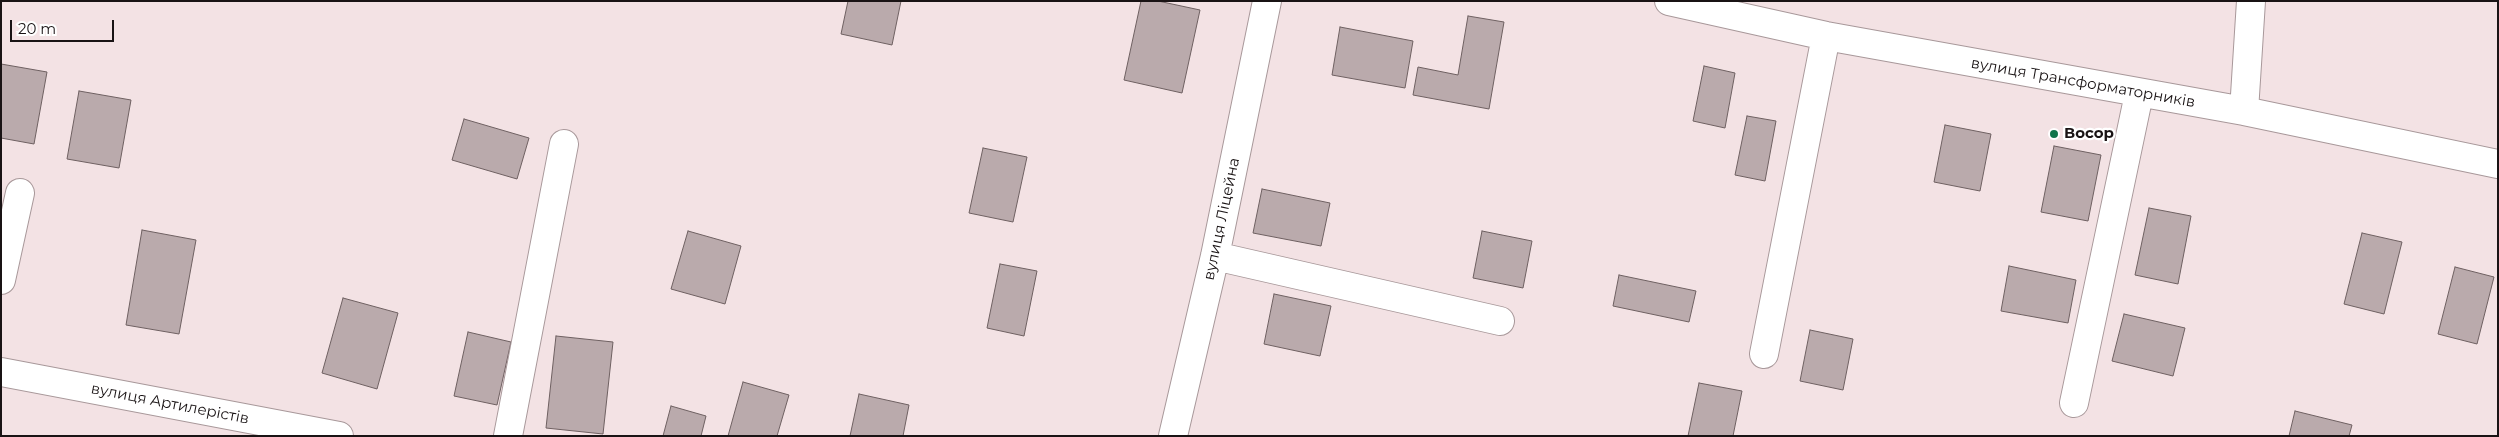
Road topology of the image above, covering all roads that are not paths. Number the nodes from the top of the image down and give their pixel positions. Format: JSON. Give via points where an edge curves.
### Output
{"nodes":[{"id":1,"x":1267,"y":1,"type":"edge"},
{"id":2,"x":1669,"y":1,"type":"edge"},
{"id":3,"x":2252,"y":1,"type":"edge"},
{"id":4,"x":1826,"y":36,"type":"junction"},
{"id":5,"x":2139,"y":94,"type":"junction"},
{"id":6,"x":2244,"y":111,"type":"junction"},
{"id":7,"x":564,"y":144,"type":"dead end"},
{"id":8,"x":2498,"y":164,"type":"edge"},
{"id":9,"x":20,"y":193,"type":"dead end"},
{"id":10,"x":1215,"y":256,"type":"junction"},
{"id":11,"x":1,"y":280,"type":"edge"},
{"id":12,"x":1500,"y":321,"type":"dead end"},
{"id":13,"x":1764,"y":354,"type":"dead end"},
{"id":14,"x":1,"y":372,"type":"edge"},
{"id":15,"x":2074,"y":403,"type":"dead end"},
{"id":16,"x":339,"y":436,"type":"edge"},
{"id":17,"x":508,"y":436,"type":"edge"},
{"id":18,"x":1173,"y":436,"type":"edge"}],
"edges":[{"from":1,"to":10,"type":"street","name":"вулиця Ліцейна"},
{"from":2,"to":4,"type":"street","name":"вулиця Трансформаторників"},
{"from":3,"to":6,"type":"street"},
{"from":4,"to":5,"type":"street","name":"вулиця Трансформаторників"},
{"from":4,"to":13,"type":"street"},
{"from":5,"to":6,"type":"street","name":"вулиця Трансформаторників"},
{"from":5,"to":15,"type":"street"},
{"from":6,"to":8,"type":"street","name":"вулиця Трансформаторників"},
{"from":7,"to":17,"type":"street"},
{"from":9,"to":11,"type":"street"},
{"from":10,"to":12,"type":"street"},
{"from":10,"to":18,"type":"street","name":"вулиця Ліцейна"},
{"from":14,"to":16,"type":"street","name":"вулиця Артилерістів"}]}
